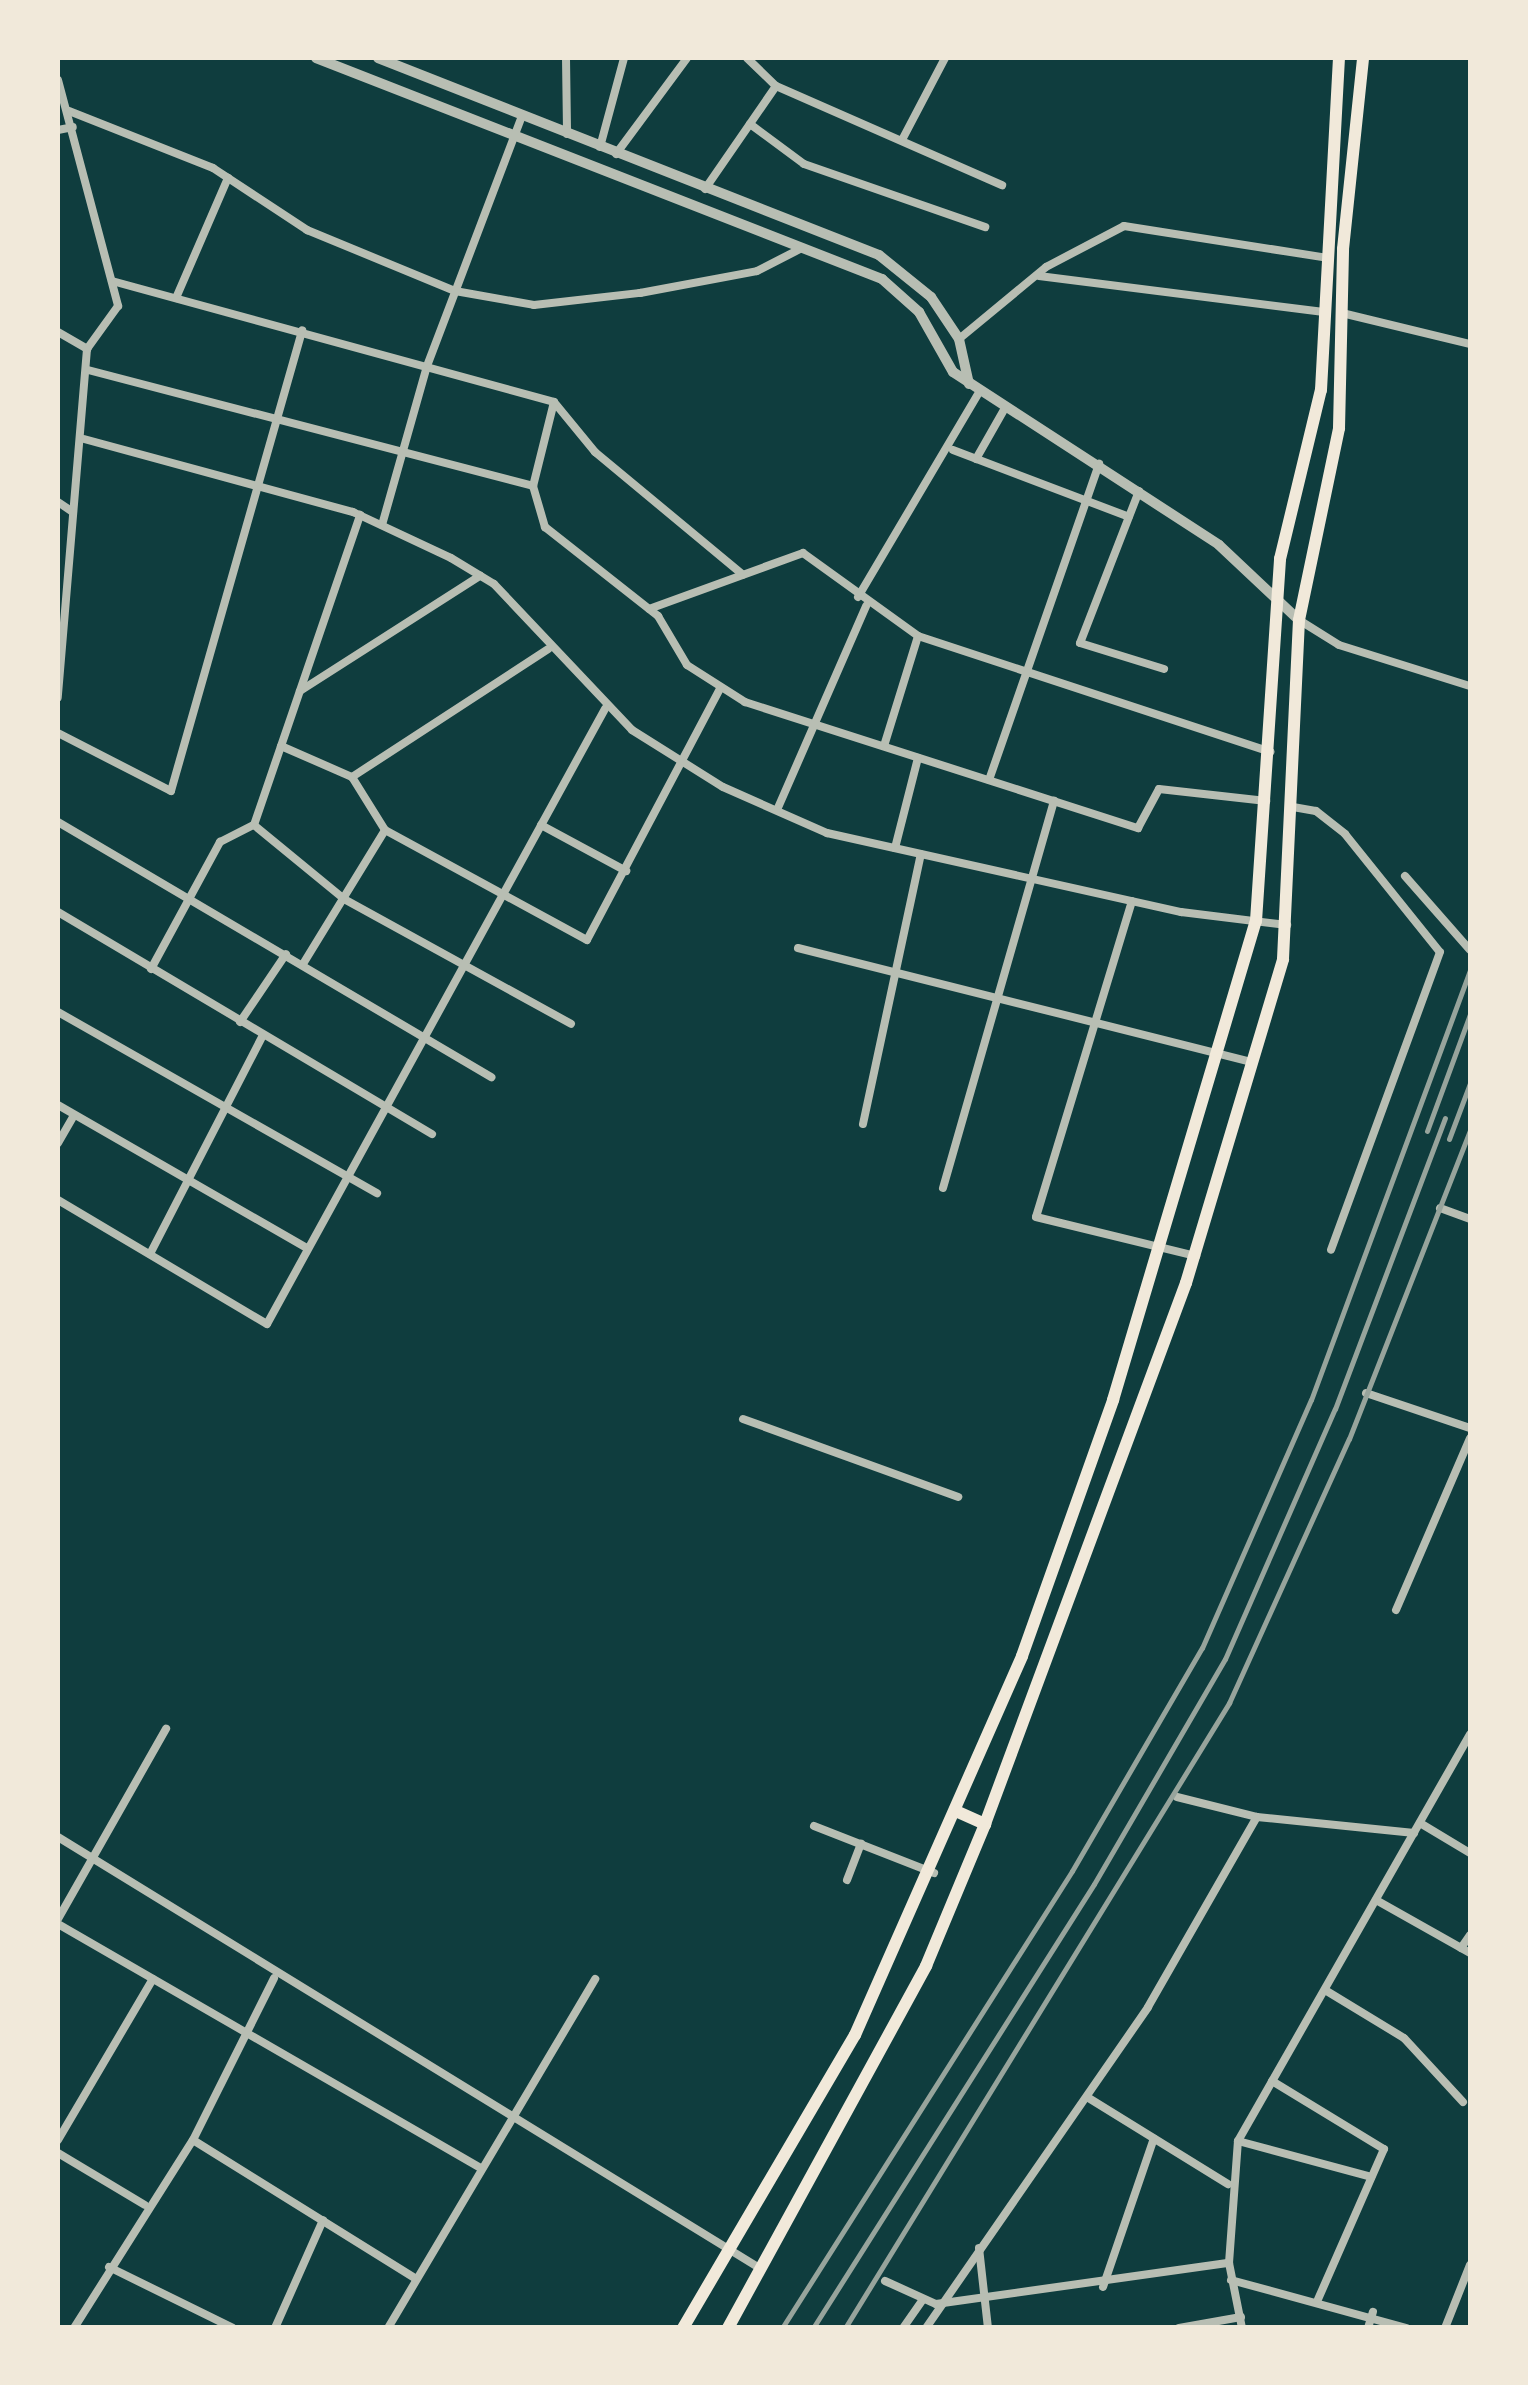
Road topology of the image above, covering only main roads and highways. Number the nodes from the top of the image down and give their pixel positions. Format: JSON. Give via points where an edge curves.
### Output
{"nodes":[{"id":1,"x":1339,"y":58,"type":"edge"},
{"id":2,"x":1362,"y":58,"type":"edge"},
{"id":3,"x":958,"y":1812,"type":"junction"},
{"id":4,"x":986,"y":1824,"type":"junction"},
{"id":5,"x":683,"y":2328,"type":"edge"},
{"id":6,"x":728,"y":2328,"type":"edge"}],
"edges":[{"from":1,"to":3,"type":"main road","via":[[1323,257],[1321,390],[1278,601],[1256,921],[1070,1523]]},
{"from":2,"to":4,"type":"main road","via":[[1342,249],[1346,314],[1338,428],[1299,620],[1287,925],[1196,1256]]},
{"from":3,"to":4,"type":"main road"},
{"from":3,"to":5,"type":"main road","via":[[855,2035]]},
{"from":4,"to":6,"type":"main road","via":[[926,1966]]}]}
